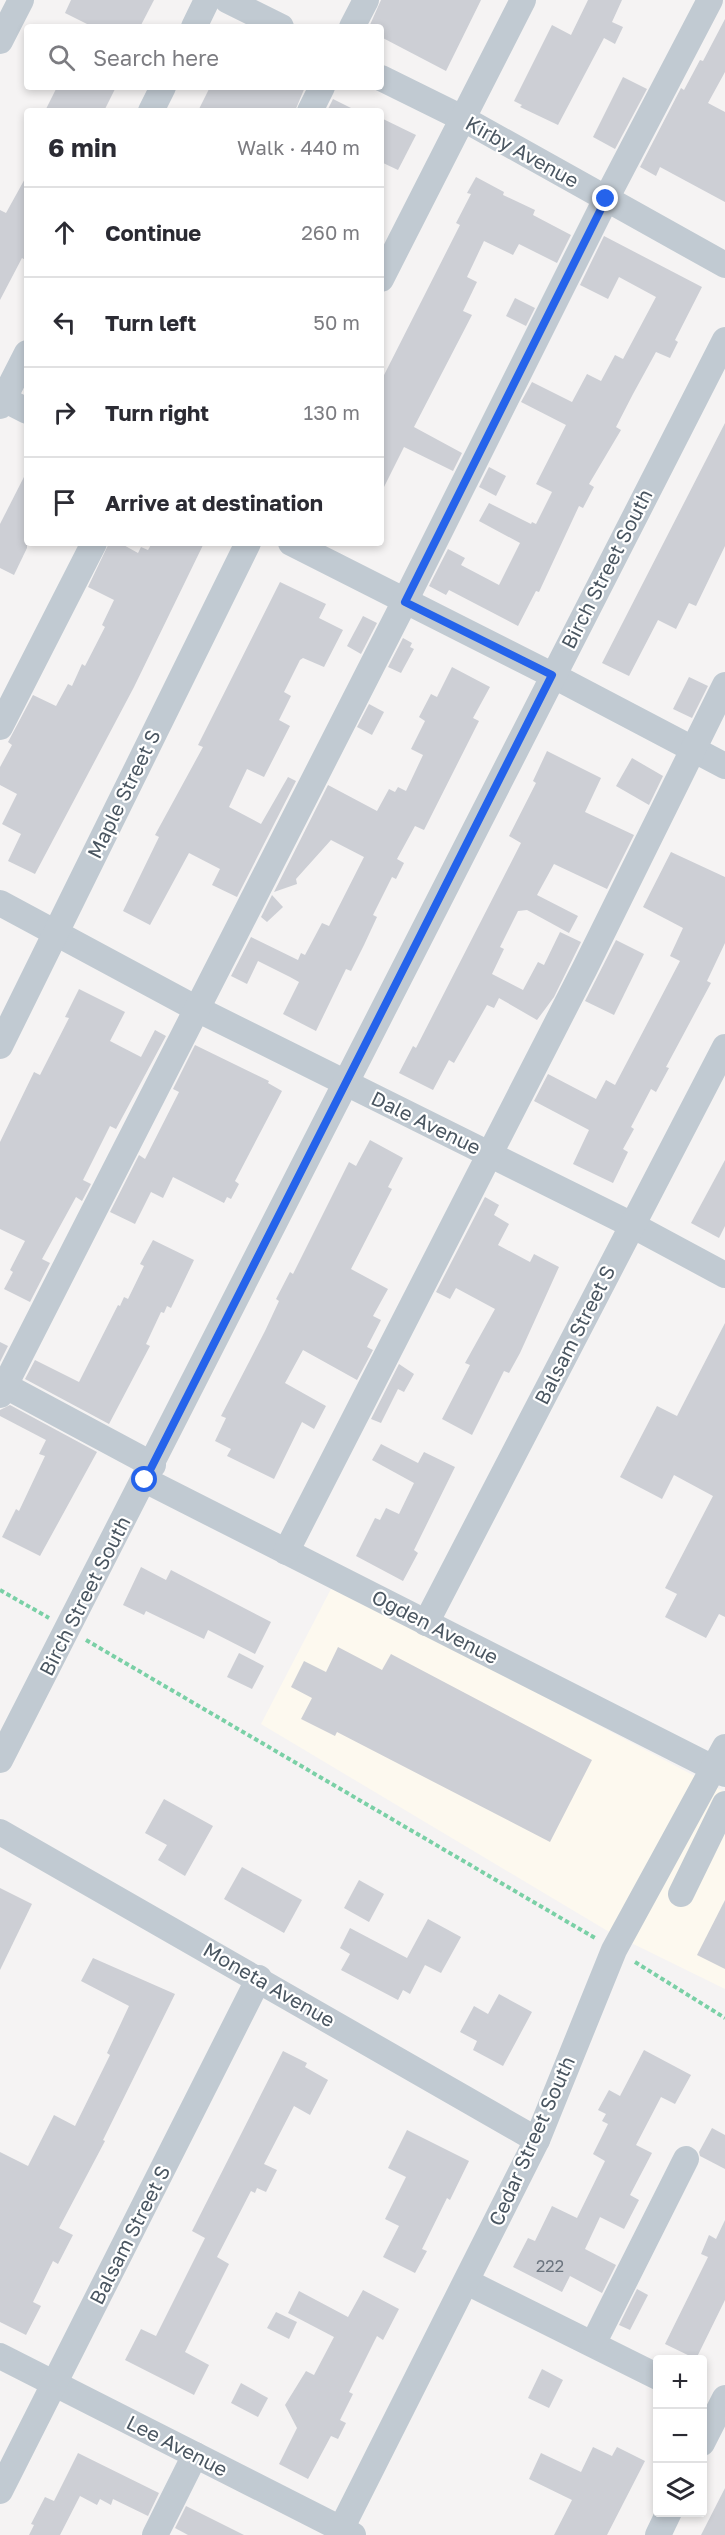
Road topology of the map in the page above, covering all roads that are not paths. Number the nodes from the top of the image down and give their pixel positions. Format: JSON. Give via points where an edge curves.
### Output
{"nodes":[{"id":1,"x":21,"y":0,"type":"edge"},
{"id":2,"x":207,"y":0,"type":"edge"},
{"id":3,"x":227,"y":0,"type":"edge"},
{"id":4,"x":366,"y":0,"type":"edge"},
{"id":5,"x":523,"y":0,"type":"edge"},
{"id":6,"x":711,"y":0,"type":"edge"},
{"id":7,"x":195,"y":24,"type":"edge"},
{"id":8,"x":275,"y":24,"type":"edge"},
{"id":9,"x":354,"y":24,"type":"edge"},
{"id":10,"x":0,"y":41,"type":"edge"},
{"id":11,"x":384,"y":79,"type":"edge"},
{"id":12,"x":162,"y":90,"type":"edge"},
{"id":13,"x":320,"y":90,"type":"edge"},
{"id":14,"x":152,"y":108,"type":"edge"},
{"id":15,"x":312,"y":108,"type":"edge"},
{"id":16,"x":462,"y":118,"type":"junction"},
{"id":17,"x":606,"y":199,"type":"junction"},
{"id":18,"x":725,"y":265,"type":"edge"},
{"id":19,"x":384,"y":273,"type":"edge"},
{"id":20,"x":725,"y":340,"type":"edge"},
{"id":21,"x":24,"y":359,"type":"edge"},
{"id":22,"x":1,"y":401,"type":"edge"},
{"id":23,"x":24,"y":410,"type":"edge"},
{"id":24,"x":92,"y":546,"type":"edge"},
{"id":25,"x":247,"y":546,"type":"edge"},
{"id":26,"x":297,"y":546,"type":"edge"},
{"id":27,"x":405,"y":602,"type":"junction"},
{"id":28,"x":552,"y":675,"type":"junction"},
{"id":29,"x":725,"y":685,"type":"edge"},
{"id":30,"x":0,"y":727,"type":"edge"},
{"id":31,"x":693,"y":748,"type":"junction"},
{"id":32,"x":725,"y":766,"type":"edge"},
{"id":33,"x":0,"y":903,"type":"edge"},
{"id":34,"x":57,"y":932,"type":"junction"},
{"id":35,"x":197,"y":1009,"type":"junction"},
{"id":36,"x":0,"y":1046,"type":"edge"},
{"id":37,"x":725,"y":1047,"type":"edge"},
{"id":38,"x":345,"y":1083,"type":"junction"},
{"id":39,"x":489,"y":1154,"type":"junction"},
{"id":40,"x":632,"y":1225,"type":"junction"},
{"id":41,"x":725,"y":1275,"type":"edge"},
{"id":42,"x":2,"y":1388,"type":"edge"},
{"id":43,"x":149,"y":1473,"type":"junction"},
{"id":44,"x":286,"y":1552,"type":"junction"},
{"id":45,"x":426,"y":1623,"type":"junction"},
{"id":46,"x":0,"y":1760,"type":"edge"},
{"id":47,"x":721,"y":1763,"type":"edge"},
{"id":48,"x":725,"y":1804,"type":"edge"},
{"id":49,"x":0,"y":1832,"type":"edge"},
{"id":50,"x":681,"y":1893,"type":"dead end"},
{"id":51,"x":259,"y":1978,"type":"junction"},
{"id":52,"x":537,"y":2140,"type":"junction"},
{"id":53,"x":686,"y":2159,"type":"dead end"},
{"id":54,"x":467,"y":2282,"type":"junction"},
{"id":55,"x":593,"y":2344,"type":"junction"},
{"id":56,"x":0,"y":2356,"type":"edge"},
{"id":57,"x":653,"y":2375,"type":"edge"},
{"id":58,"x":55,"y":2385,"type":"junction"},
{"id":59,"x":718,"y":2404,"type":"edge"},
{"id":60,"x":707,"y":2431,"type":"edge"},
{"id":61,"x":195,"y":2455,"type":"junction"},
{"id":62,"x":0,"y":2491,"type":"edge"},
{"id":63,"x":667,"y":2517,"type":"edge"},
{"id":64,"x":344,"y":2533,"type":"edge"},
{"id":65,"x":155,"y":2535,"type":"edge"},
{"id":66,"x":658,"y":2535,"type":"edge"}],
"edges":[{"from":1,"to":10,"type":"street"},
{"from":2,"to":7,"type":"street"},
{"from":3,"to":8,"type":"street"},
{"from":4,"to":9,"type":"street"},
{"from":5,"to":16,"type":"street"},
{"from":6,"to":17,"type":"street"},
{"from":11,"to":16,"type":"street","name":"Kirby Avenue"},
{"from":12,"to":14,"type":"street"},
{"from":13,"to":15,"type":"street"},
{"from":16,"to":17,"type":"street","name":"Kirby Avenue"},
{"from":16,"to":19,"type":"street"},
{"from":17,"to":18,"type":"street","name":"Kirby Avenue"},
{"from":17,"to":27,"type":"street"},
{"from":20,"to":28,"type":"street","name":"Birch Street South"},
{"from":21,"to":22,"type":"street"},
{"from":22,"to":23,"type":"street"},
{"from":24,"to":30,"type":"street"},
{"from":25,"to":34,"type":"street","name":"Maple Street S"},
{"from":26,"to":27,"type":"street"},
{"from":27,"to":28,"type":"street"},
{"from":27,"to":35,"type":"street"},
{"from":28,"to":31,"type":"street"},
{"from":28,"to":38,"type":"street","name":"Birch Street South"},
{"from":29,"to":31,"type":"street"},
{"from":31,"to":32,"type":"street"},
{"from":31,"to":39,"type":"street"},
{"from":33,"to":34,"type":"street","name":"Dale Avenue"},
{"from":34,"to":35,"type":"street","name":"Dale Avenue"},
{"from":34,"to":36,"type":"street","name":"Maple Street S"},
{"from":35,"to":38,"type":"street","name":"Dale Avenue"},
{"from":35,"to":42,"type":"street"},
{"from":37,"to":40,"type":"street","name":"Balsam Street S"},
{"from":38,"to":39,"type":"street","name":"Dale Avenue"},
{"from":38,"to":43,"type":"street","name":"Birch Street South"},
{"from":39,"to":40,"type":"street","name":"Dale Avenue"},
{"from":39,"to":44,"type":"street"},
{"from":40,"to":41,"type":"street","name":"Dale Avenue"},
{"from":40,"to":45,"type":"street","name":"Balsam Street S"},
{"from":42,"to":43,"type":"street","name":"Ogden Avenue"},
{"from":43,"to":44,"type":"street","name":"Ogden Avenue"},
{"from":43,"to":46,"type":"street","name":"Birch Street South"},
{"from":44,"to":45,"type":"street","name":"Ogden Avenue"},
{"from":45,"to":47,"type":"street","name":"Ogden Avenue"},
{"from":47,"to":52,"type":"street","name":"Cedar Street South","via":[[614,1950]]},
{"from":48,"to":50,"type":"street"},
{"from":49,"to":51,"type":"street","name":"Moneta Avenue"},
{"from":51,"to":52,"type":"street","name":"Moneta Avenue"},
{"from":51,"to":58,"type":"street","name":"Balsam Street S"},
{"from":52,"to":54,"type":"street","name":"Cedar Street South"},
{"from":53,"to":55,"type":"street"},
{"from":54,"to":55,"type":"street"},
{"from":54,"to":64,"type":"street","name":"Cedar Street South"},
{"from":55,"to":57,"type":"street"},
{"from":56,"to":58,"type":"street","name":"Lee Avenue"},
{"from":58,"to":61,"type":"street","name":"Lee Avenue"},
{"from":58,"to":62,"type":"street","name":"Balsam Street S"},
{"from":59,"to":60,"type":"street"},
{"from":61,"to":64,"type":"street","name":"Lee Avenue"},
{"from":61,"to":65,"type":"street"},
{"from":63,"to":66,"type":"street"}]}
